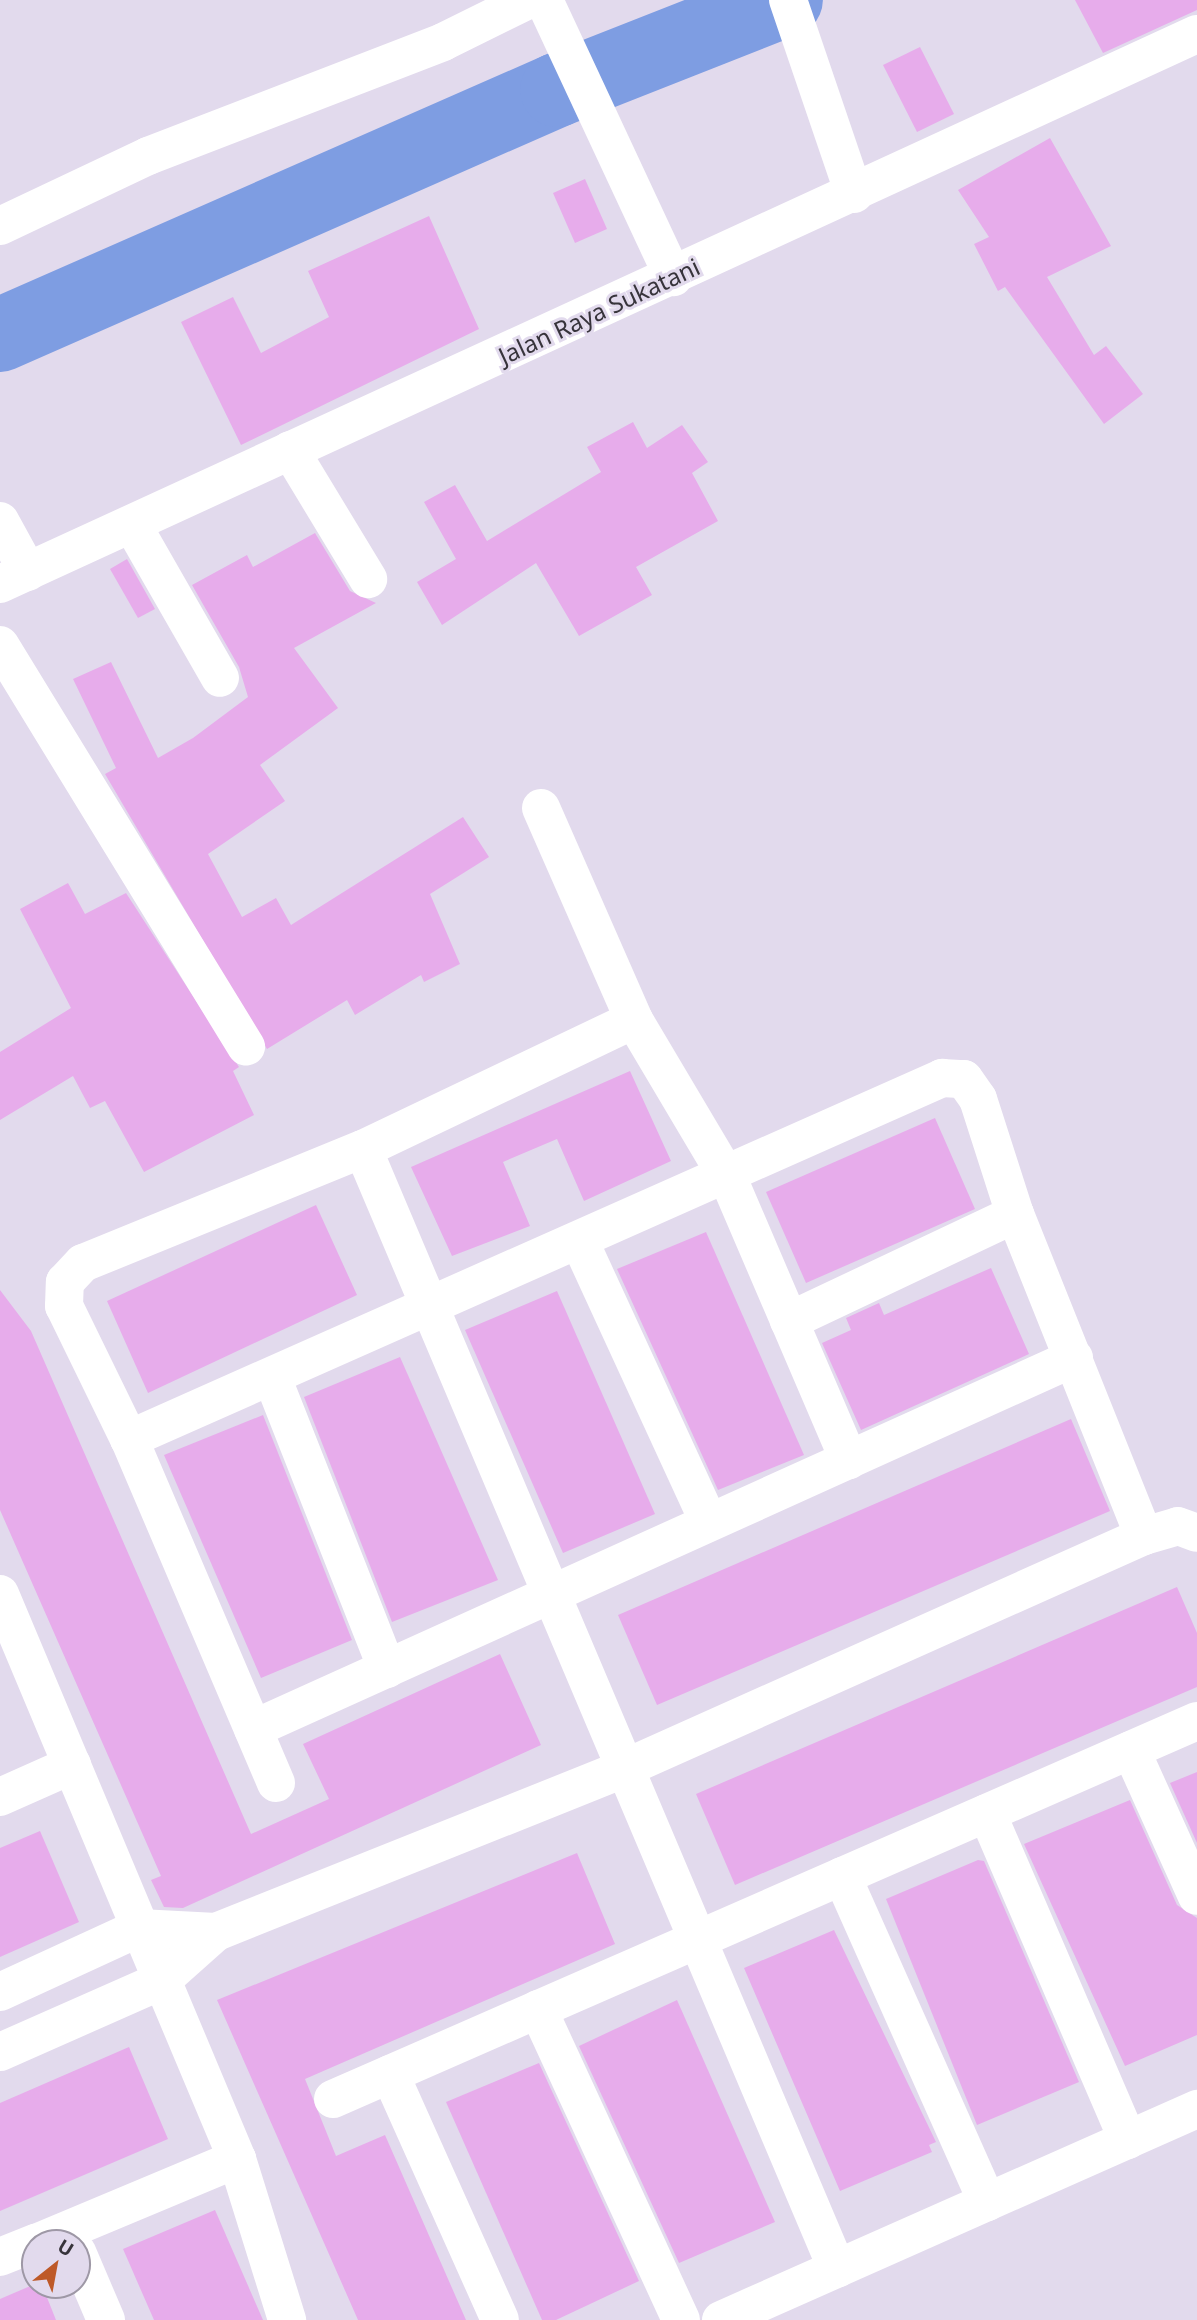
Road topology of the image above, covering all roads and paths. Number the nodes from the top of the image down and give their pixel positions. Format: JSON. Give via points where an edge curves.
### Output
{"nodes":[{"id":1,"x":528,"y":0,"type":"edge"},
{"id":2,"x":788,"y":0,"type":"edge"},
{"id":3,"x":550,"y":14,"type":"edge"},
{"id":4,"x":1197,"y":34,"type":"edge"},
{"id":5,"x":854,"y":194,"type":"junction"},
{"id":6,"x":0,"y":226,"type":"edge"},
{"id":7,"x":673,"y":277,"type":"junction"},
{"id":8,"x":290,"y":450,"type":"junction"},
{"id":9,"x":0,"y":521,"type":"edge"},
{"id":10,"x":133,"y":526,"type":"junction"},
{"id":11,"x":14,"y":578,"type":"edge"},
{"id":12,"x":368,"y":579,"type":"dead end"},
{"id":13,"x":0,"y":645,"type":"edge"},
{"id":14,"x":220,"y":678,"type":"dead end"},
{"id":15,"x":541,"y":807,"type":"dead end"},
{"id":16,"x":634,"y":1020,"type":"junction"},
{"id":17,"x":246,"y":1047,"type":"dead end"},
{"id":18,"x":363,"y":1149,"type":"junction"},
{"id":19,"x":728,"y":1178,"type":"junction"},
{"id":20,"x":1014,"y":1214,"type":"junction"},
{"id":21,"x":580,"y":1242,"type":"junction"},
{"id":22,"x":430,"y":1308,"type":"junction"},
{"id":23,"x":789,"y":1321,"type":"junction"},
{"id":24,"x":1074,"y":1357,"type":"junction"},
{"id":25,"x":272,"y":1377,"type":"junction"},
{"id":26,"x":129,"y":1439,"type":"junction"},
{"id":27,"x":849,"y":1460,"type":"junction"},
{"id":28,"x":709,"y":1522,"type":"junction"},
{"id":29,"x":1197,"y":1532,"type":"edge"},
{"id":30,"x":1144,"y":1536,"type":"junction"},
{"id":31,"x":0,"y":1594,"type":"edge"},
{"id":32,"x":551,"y":1594,"type":"junction"},
{"id":33,"x":387,"y":1669,"type":"junction"},
{"id":34,"x":1197,"y":1721,"type":"edge"},
{"id":35,"x":253,"y":1729,"type":"junction"},
{"id":36,"x":1131,"y":1750,"type":"junction"},
{"id":37,"x":72,"y":1765,"type":"junction"},
{"id":38,"x":625,"y":1768,"type":"junction"},
{"id":39,"x":276,"y":1783,"type":"dead end"},
{"id":40,"x":0,"y":1797,"type":"edge"},
{"id":41,"x":987,"y":1813,"type":"junction"},
{"id":42,"x":842,"y":1876,"type":"junction"},
{"id":43,"x":1197,"y":1896,"type":"edge"},
{"id":44,"x":139,"y":1928,"type":"junction"},
{"id":45,"x":216,"y":1932,"type":"junction"},
{"id":46,"x":698,"y":1939,"type":"junction"},
{"id":47,"x":161,"y":1981,"type":"junction"},
{"id":48,"x":0,"y":1992,"type":"edge"},
{"id":49,"x":538,"y":2009,"type":"junction"},
{"id":50,"x":0,"y":2052,"type":"edge"},
{"id":51,"x":390,"y":2074,"type":"junction"},
{"id":52,"x":333,"y":2099,"type":"dead end"},
{"id":53,"x":1197,"y":2109,"type":"edge"},
{"id":54,"x":1128,"y":2140,"type":"junction"},
{"id":55,"x":237,"y":2159,"type":"junction"},
{"id":56,"x":987,"y":2203,"type":"junction"},
{"id":57,"x":86,"y":2229,"type":"edge"},
{"id":58,"x":21,"y":2252,"type":"edge"},
{"id":59,"x":0,"y":2257,"type":"edge"},
{"id":60,"x":837,"y":2269,"type":"junction"},
{"id":61,"x":91,"y":2296,"type":"edge"},
{"id":62,"x":106,"y":2320,"type":"edge"},
{"id":63,"x":287,"y":2320,"type":"edge"},
{"id":64,"x":500,"y":2320,"type":"edge"},
{"id":65,"x":681,"y":2320,"type":"edge"},
{"id":66,"x":721,"y":2320,"type":"edge"}],
"edges":[{"from":1,"to":6,"type":"street","via":[[443,42],[148,156]]},
{"from":2,"to":5,"type":"street","via":[[812,56]]},
{"from":3,"to":7,"type":"street"},
{"from":4,"to":5,"type":"street","name":"Jalan Raya Sukatani"},
{"from":5,"to":7,"type":"street","name":"Jalan Raya Sukatani"},
{"from":7,"to":8,"type":"street","name":"Jalan Raya Sukatani"},
{"from":8,"to":10,"type":"street","name":"Jalan Raya Sukatani"},
{"from":8,"to":12,"type":"street"},
{"from":9,"to":11,"type":"street"},
{"from":10,"to":11,"type":"street","name":"Jalan Raya Sukatani"},
{"from":10,"to":14,"type":"street"},
{"from":13,"to":17,"type":"street"},
{"from":15,"to":16,"type":"street"},
{"from":16,"to":18,"type":"street"},
{"from":16,"to":19,"type":"street"},
{"from":18,"to":22,"type":"street"},
{"from":18,"to":26,"type":"street","via":[[83,1263],[65,1282],[64,1306]]},
{"from":19,"to":20,"type":"street","via":[[942,1078],[964,1079],[978,1099]]},
{"from":19,"to":21,"type":"street"},
{"from":19,"to":23,"type":"street"},
{"from":20,"to":23,"type":"street"},
{"from":20,"to":24,"type":"street"},
{"from":21,"to":22,"type":"street"},
{"from":21,"to":28,"type":"street"},
{"from":22,"to":25,"type":"street"},
{"from":22,"to":32,"type":"street"},
{"from":23,"to":27,"type":"street"},
{"from":24,"to":27,"type":"street"},
{"from":24,"to":30,"type":"street"},
{"from":25,"to":26,"type":"street"},
{"from":25,"to":33,"type":"street"},
{"from":26,"to":35,"type":"street"},
{"from":27,"to":28,"type":"street"},
{"from":28,"to":32,"type":"street"},
{"from":29,"to":30,"type":"street","via":[[1178,1527]]},
{"from":30,"to":38,"type":"street"},
{"from":31,"to":37,"type":"street"},
{"from":32,"to":33,"type":"street"},
{"from":32,"to":38,"type":"street"},
{"from":33,"to":35,"type":"street"},
{"from":34,"to":36,"type":"street"},
{"from":35,"to":39,"type":"street"},
{"from":36,"to":41,"type":"street"},
{"from":36,"to":43,"type":"street"},
{"from":37,"to":40,"type":"street"},
{"from":37,"to":44,"type":"street"},
{"from":38,"to":45,"type":"street"},
{"from":38,"to":46,"type":"street"},
{"from":41,"to":42,"type":"street"},
{"from":41,"to":54,"type":"street"},
{"from":42,"to":46,"type":"street"},
{"from":42,"to":56,"type":"street"},
{"from":44,"to":45,"type":"street"},
{"from":44,"to":47,"type":"street"},
{"from":44,"to":48,"type":"street"},
{"from":45,"to":47,"type":"street"},
{"from":46,"to":49,"type":"street"},
{"from":46,"to":60,"type":"street"},
{"from":47,"to":50,"type":"street"},
{"from":47,"to":55,"type":"street"},
{"from":49,"to":51,"type":"street"},
{"from":49,"to":65,"type":"street"},
{"from":51,"to":52,"type":"street"},
{"from":51,"to":64,"type":"street"},
{"from":53,"to":54,"type":"street"},
{"from":54,"to":56,"type":"street"},
{"from":55,"to":57,"type":"street"},
{"from":55,"to":63,"type":"street"},
{"from":56,"to":60,"type":"street"},
{"from":58,"to":59,"type":"street"},
{"from":60,"to":66,"type":"street"},
{"from":61,"to":62,"type":"street"}]}
